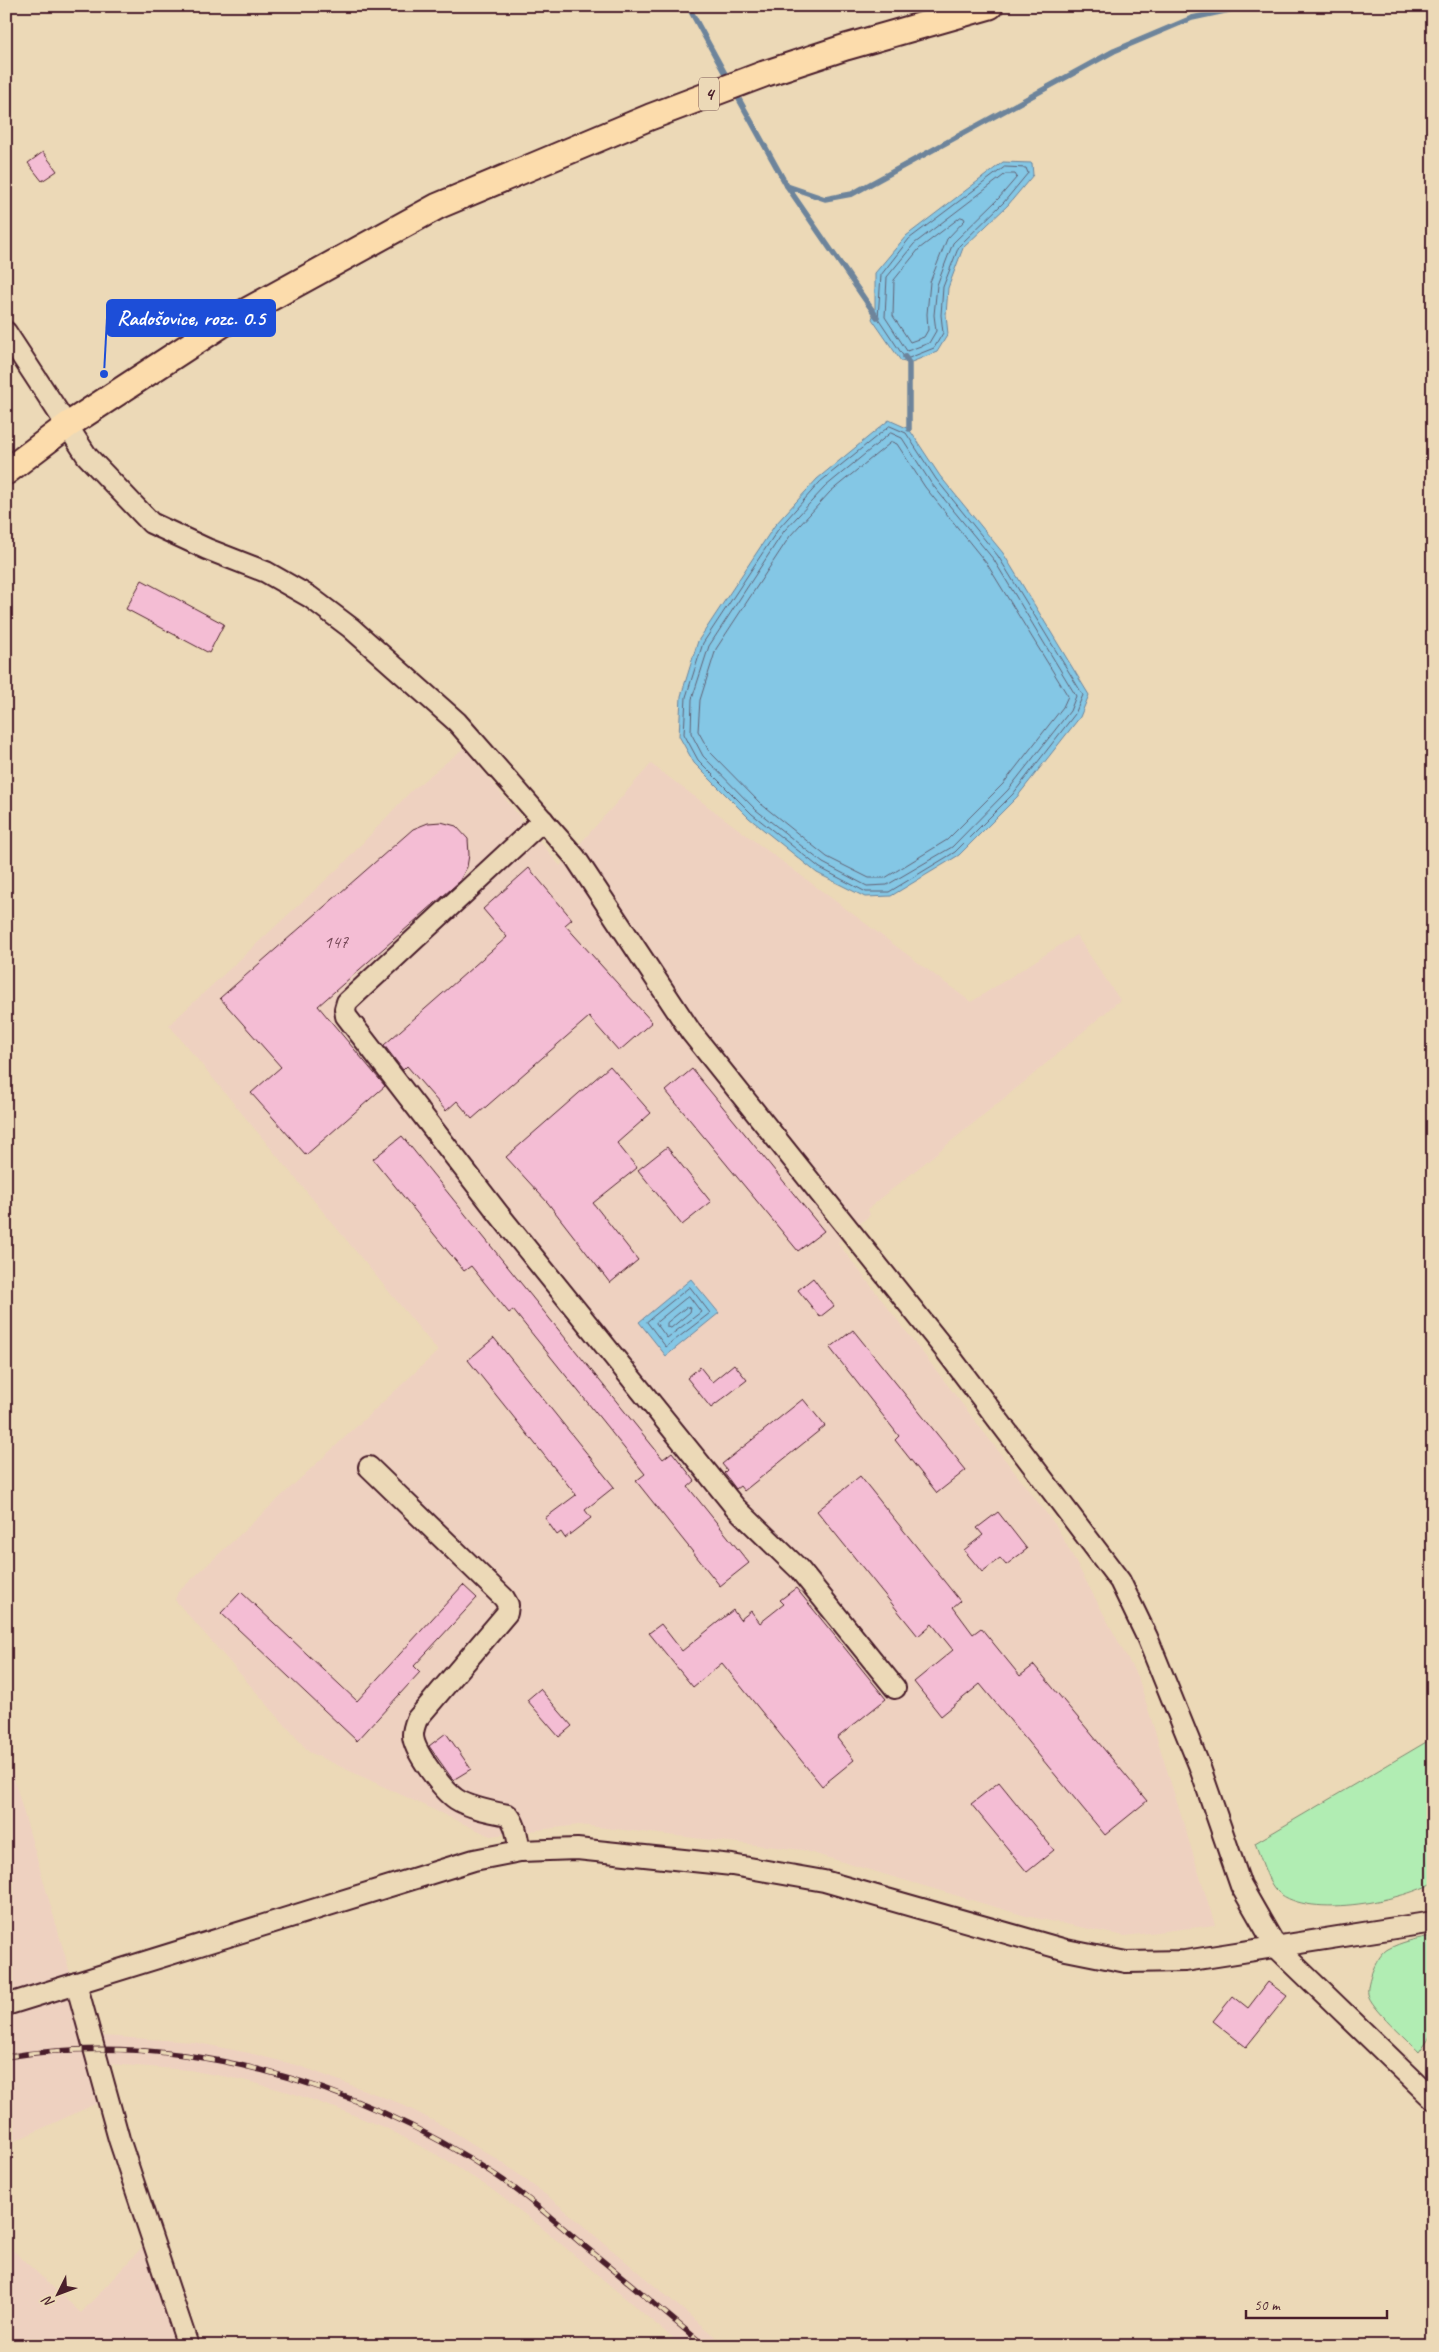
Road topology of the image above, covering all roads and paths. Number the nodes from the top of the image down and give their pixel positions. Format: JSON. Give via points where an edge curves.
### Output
{"nodes":[{"id":1,"x":990,"y":6,"type":"edge"},
{"id":2,"x":6,"y":332,"type":"edge"},
{"id":3,"x":68,"y":425,"type":"junction"},
{"id":4,"x":6,"y":472,"type":"edge"},
{"id":5,"x":543,"y":820,"type":"junction"},
{"id":6,"x":369,"y":1468,"type":"dead end"},
{"id":7,"x":895,"y":1688,"type":"dead end"},
{"id":8,"x":520,"y":1851,"type":"junction"},
{"id":9,"x":1433,"y":1922,"type":"edge"},
{"id":10,"x":1276,"y":1947,"type":"junction"},
{"id":11,"x":76,"y":1983,"type":"junction"},
{"id":12,"x":6,"y":2005,"type":"edge"},
{"id":13,"x":1433,"y":2099,"type":"edge"},
{"id":14,"x":188,"y":2346,"type":"edge"}],
"edges":[{"from":1,"to":3,"type":"main road","number":"4","via":[[764,74],[641,121],[438,206],[221,325]]},
{"from":2,"to":3,"type":"street"},
{"from":3,"to":4,"type":"main road","number":"4"},
{"from":3,"to":5,"type":"street","via":[[87,456],[151,522],[266,572],[310,597],[351,628],[457,722]]},
{"from":5,"to":7,"type":"street","via":[[348,1002],[346,1016],[498,1213],[729,1499],[799,1569]]},
{"from":5,"to":10,"type":"street","via":[[575,857],[691,1032],[946,1351],[1120,1581],[1199,1765],[1242,1886]]},
{"from":6,"to":8,"type":"street","via":[[508,1605],[507,1613],[416,1719],[413,1734],[414,1742],[443,1788],[457,1800],[508,1815],[514,1823]]},
{"from":8,"to":10,"type":"street","via":[[577,1849],[732,1865],[806,1878],[1066,1950],[1126,1962],[1185,1961]]},
{"from":8,"to":11,"type":"street","via":[[474,1860]]},
{"from":9,"to":10,"type":"street"},
{"from":10,"to":13,"type":"street"},
{"from":11,"to":12,"type":"street"},
{"from":11,"to":14,"type":"street","via":[[119,2139]]}]}
